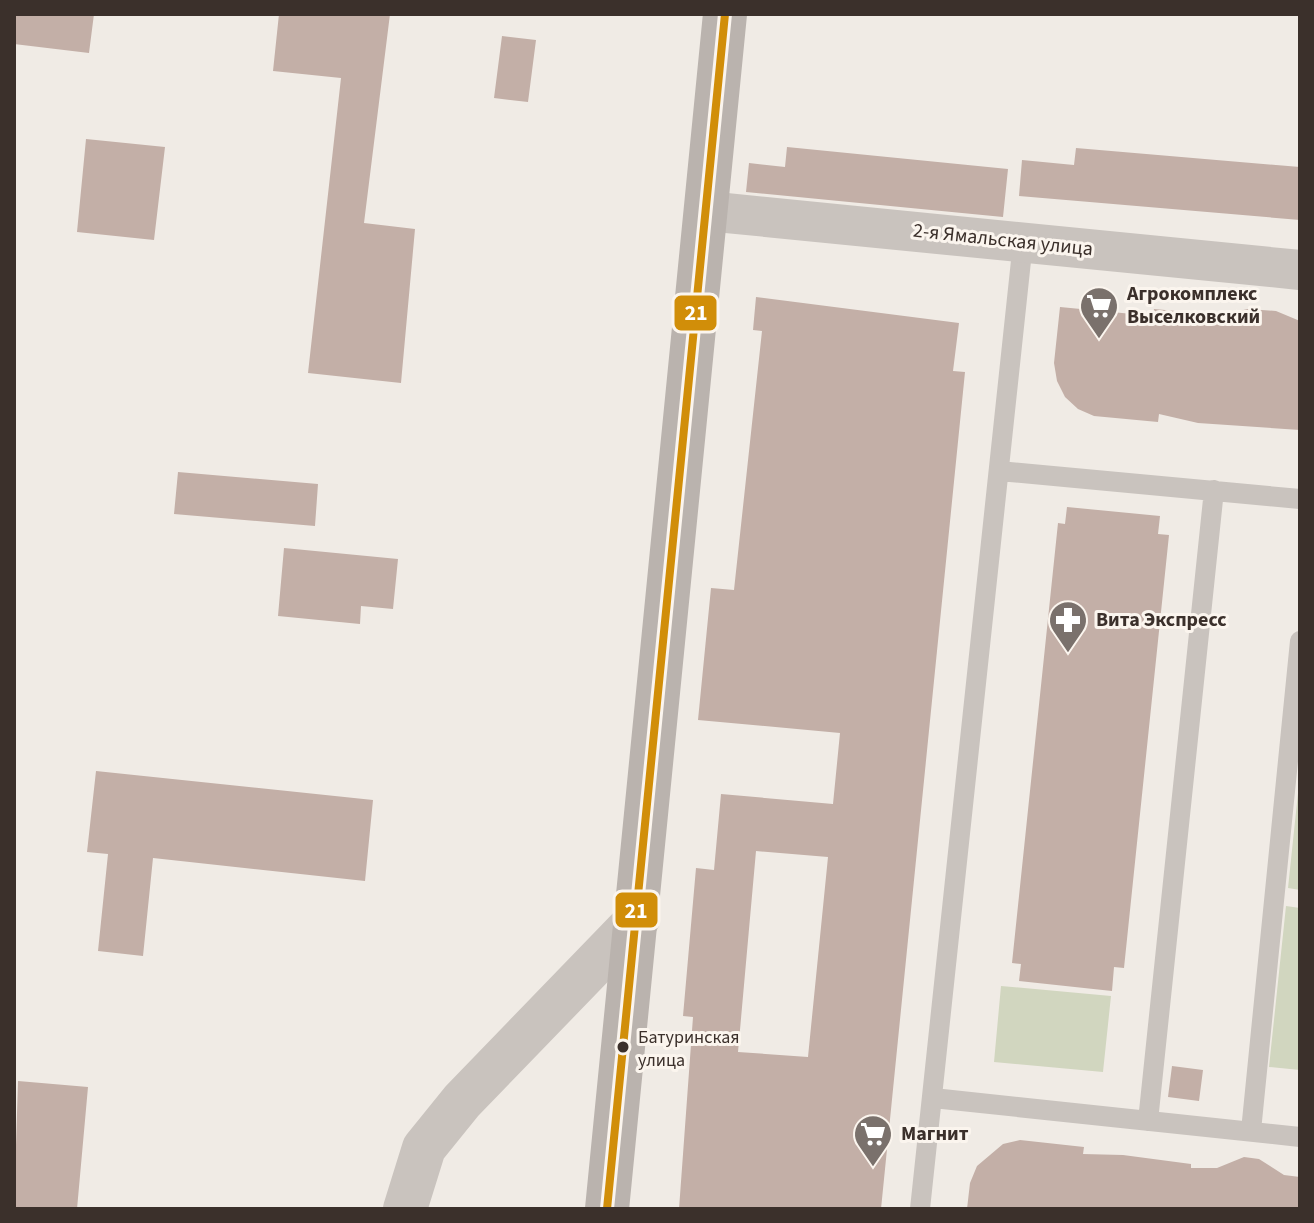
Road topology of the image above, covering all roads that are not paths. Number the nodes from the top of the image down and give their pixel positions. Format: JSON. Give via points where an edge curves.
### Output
{"nodes":[{"id":1,"x":725,"y":14,"type":"edge"},
{"id":2,"x":706,"y":211,"type":"junction"},
{"id":3,"x":1023,"y":242,"type":"junction"},
{"id":4,"x":1300,"y":270,"type":"edge"},
{"id":5,"x":999,"y":471,"type":"junction"},
{"id":6,"x":1214,"y":490,"type":"junction"},
{"id":7,"x":1300,"y":499,"type":"edge"},
{"id":8,"x":1300,"y":641,"type":"edge"},
{"id":9,"x":638,"y":919,"type":"junction"},
{"id":10,"x":933,"y":1098,"type":"junction"},
{"id":11,"x":1148,"y":1121,"type":"junction"},
{"id":12,"x":1251,"y":1131,"type":"junction"},
{"id":13,"x":1300,"y":1137,"type":"edge"},
{"id":14,"x":405,"y":1209,"type":"edge"},
{"id":15,"x":607,"y":1209,"type":"edge"},
{"id":16,"x":920,"y":1209,"type":"edge"}],
"edges":[{"from":1,"to":2,"type":"main road"},
{"from":2,"to":3,"type":"street","name":"2-я Ямальская улица"},
{"from":2,"to":9,"type":"main road"},
{"from":3,"to":4,"type":"street","name":"2-я Ямальская улица"},
{"from":3,"to":5,"type":"lane"},
{"from":5,"to":6,"type":"lane"},
{"from":5,"to":10,"type":"lane"},
{"from":6,"to":7,"type":"lane"},
{"from":6,"to":11,"type":"lane"},
{"from":8,"to":12,"type":"lane"},
{"from":9,"to":14,"type":"street","via":[[452,1113],[424,1148]]},
{"from":9,"to":15,"type":"main road"},
{"from":10,"to":11,"type":"lane"},
{"from":10,"to":16,"type":"lane"},
{"from":11,"to":12,"type":"lane"},
{"from":12,"to":13,"type":"lane"}]}
